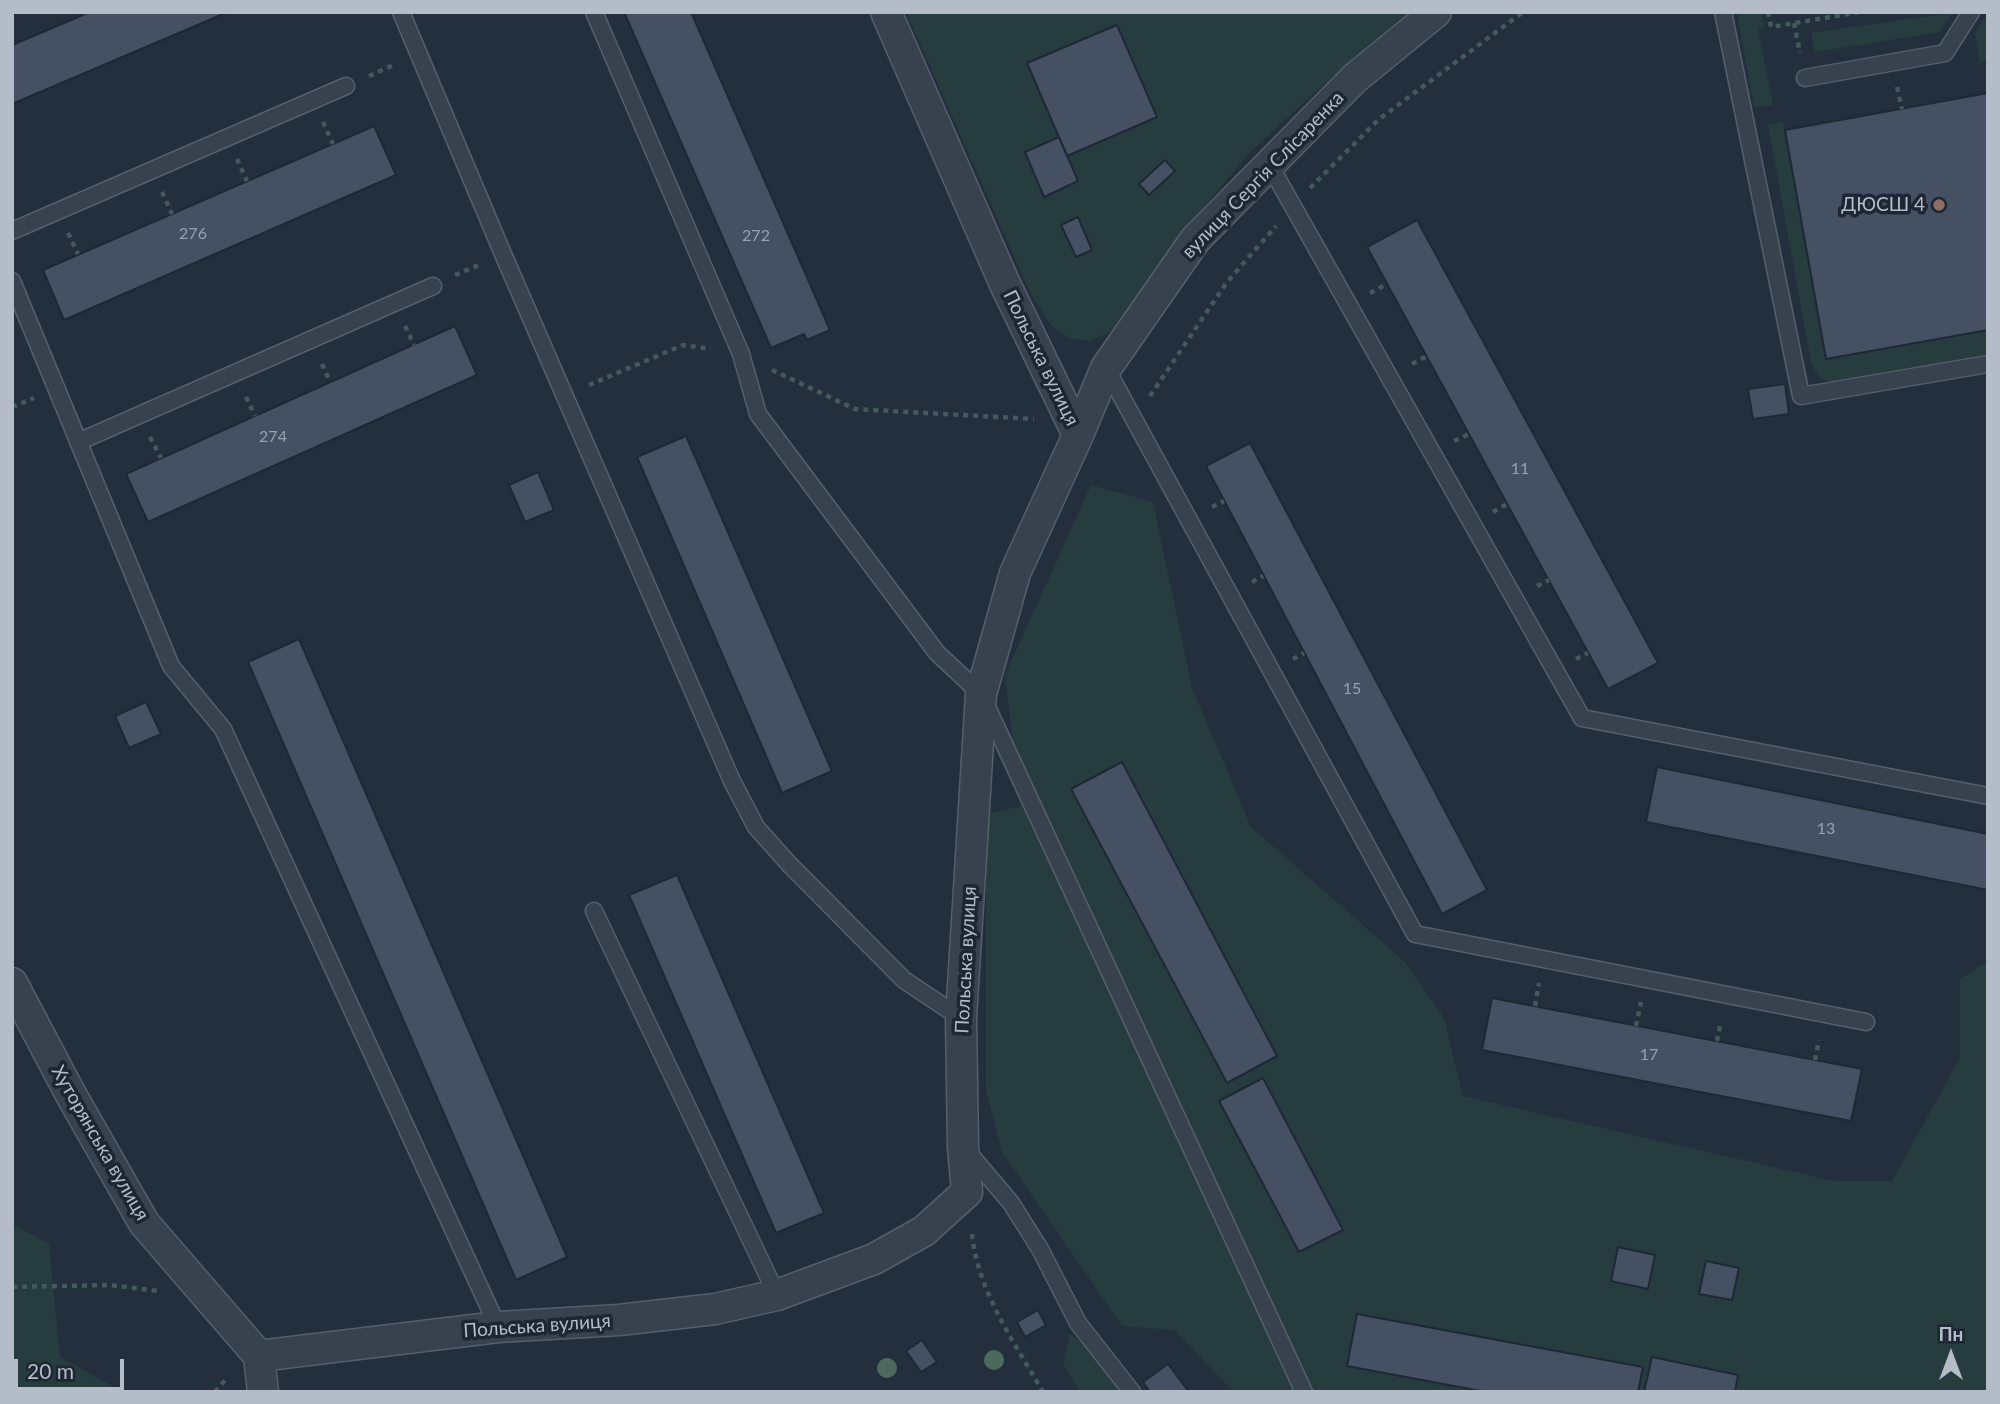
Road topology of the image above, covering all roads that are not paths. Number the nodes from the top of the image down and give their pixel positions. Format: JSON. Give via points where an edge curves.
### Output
{"nodes":[{"id":1,"x":401,"y":12,"type":"edge"},
{"id":2,"x":594,"y":12,"type":"edge"},
{"id":3,"x":886,"y":12,"type":"edge"},
{"id":4,"x":1436,"y":12,"type":"edge"},
{"id":5,"x":1723,"y":12,"type":"edge"},
{"id":6,"x":1971,"y":12,"type":"edge"},
{"id":7,"x":1805,"y":78,"type":"dead end"},
{"id":8,"x":346,"y":86,"type":"road end"},
{"id":9,"x":1269,"y":164,"type":"junction"},
{"id":10,"x":12,"y":231,"type":"edge"},
{"id":11,"x":12,"y":281,"type":"edge"},
{"id":12,"x":433,"y":286,"type":"road end"},
{"id":13,"x":1988,"y":364,"type":"edge"},
{"id":14,"x":1106,"y":368,"type":"junction"},
{"id":15,"x":1079,"y":435,"type":"junction"},
{"id":16,"x":78,"y":442,"type":"junction"},
{"id":17,"x":981,"y":694,"type":"junction"},
{"id":18,"x":1988,"y":796,"type":"edge"},
{"id":19,"x":594,"y":911,"type":"dead end"},
{"id":20,"x":12,"y":983,"type":"edge"},
{"id":21,"x":961,"y":1018,"type":"junction"},
{"id":22,"x":1866,"y":1022,"type":"dead end"},
{"id":23,"x":963,"y":1147,"type":"junction"},
{"id":24,"x":777,"y":1295,"type":"junction"},
{"id":25,"x":498,"y":1327,"type":"junction"},
{"id":26,"x":259,"y":1356,"type":"junction"},
{"id":27,"x":263,"y":1392,"type":"edge"},
{"id":28,"x":1132,"y":1392,"type":"edge"},
{"id":29,"x":1304,"y":1392,"type":"edge"}],
"edges":[{"from":1,"to":21,"type":"lane","via":[[732,781],[756,827],[904,980]]},
{"from":2,"to":17,"type":"lane","via":[[741,354],[758,414],[937,653]]},
{"from":3,"to":15,"type":"street","name":"Польська вулиця","via":[[1004,282]]},
{"from":4,"to":9,"type":"street","name":"вулиця Сергія Слісаренка","via":[[1355,78]]},
{"from":5,"to":13,"type":"lane","via":[[1801,396]]},
{"from":6,"to":7,"type":"lane","via":[[1945,53]]},
{"from":8,"to":10,"type":"lane"},
{"from":9,"to":14,"type":"street","name":"вулиця Сергія Слісаренка","via":[[1195,240]]},
{"from":9,"to":18,"type":"lane","via":[[1582,718]]},
{"from":11,"to":16,"type":"lane"},
{"from":12,"to":16,"type":"lane"},
{"from":14,"to":15,"type":"street","name":"вулиця Сергія Слісаренка"},
{"from":14,"to":22,"type":"lane","via":[[1415,934]]},
{"from":15,"to":17,"type":"street","name":"Польська вулиця","via":[[1015,573]]},
{"from":16,"to":25,"type":"lane","via":[[171,666],[223,729]]},
{"from":17,"to":21,"type":"street","name":"Польська вулиця"},
{"from":17,"to":29,"type":"lane"},
{"from":19,"to":24,"type":"lane"},
{"from":20,"to":26,"type":"street","name":"Хуторянська вулиця","via":[[144,1223]]},
{"from":21,"to":23,"type":"street","name":"Польська вулиця"},
{"from":23,"to":24,"type":"street","name":"Польська вулиця","via":[[967,1192],[924,1231],[874,1259]]},
{"from":23,"to":28,"type":"lane","via":[[1010,1203],[1078,1323]]},
{"from":24,"to":25,"type":"street","name":"Польська вулиця","via":[[715,1309]]},
{"from":25,"to":26,"type":"street","name":"Польська вулиця"},
{"from":26,"to":27,"type":"street"}]}
